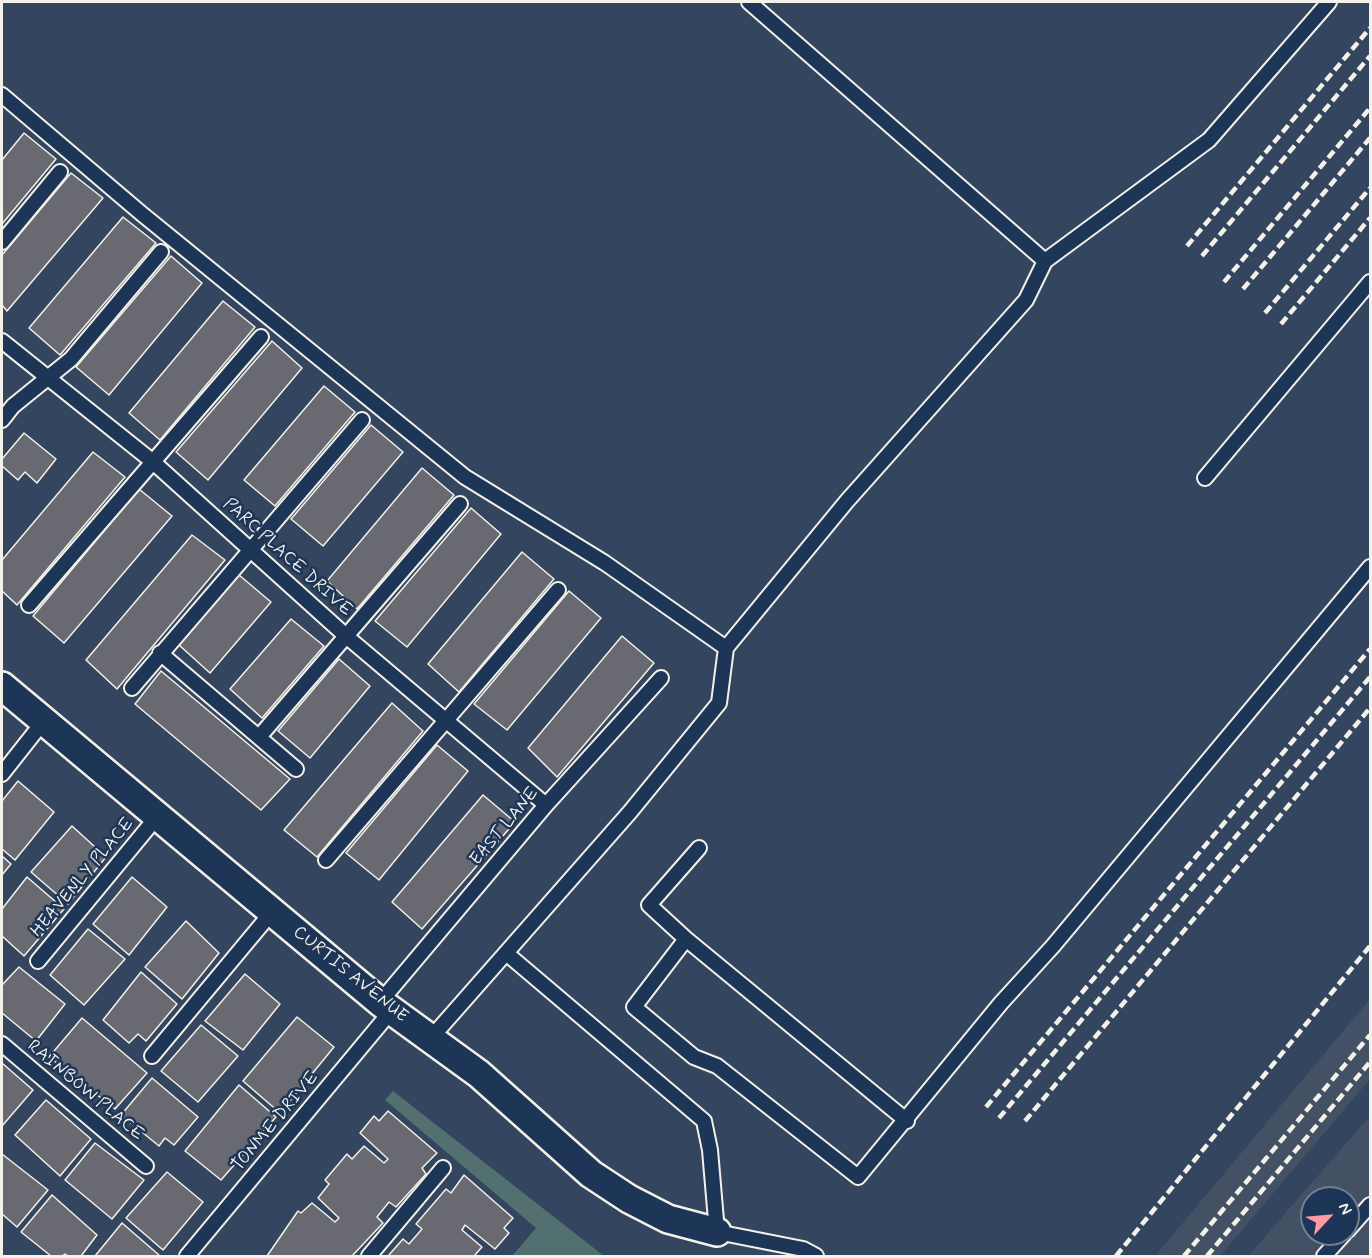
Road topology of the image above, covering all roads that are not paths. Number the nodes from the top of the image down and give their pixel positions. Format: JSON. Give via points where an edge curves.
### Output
{"nodes":[{"id":1,"x":749,"y":2,"type":"edge"},
{"id":2,"x":1329,"y":2,"type":"edge"},
{"id":3,"x":2,"y":95,"type":"edge"},
{"id":4,"x":60,"y":172,"type":"dead end"},
{"id":5,"x":2,"y":242,"type":"edge"},
{"id":6,"x":161,"y":252,"type":"dead end"},
{"id":7,"x":1045,"y":261,"type":"junction"},
{"id":8,"x":1371,"y":282,"type":"edge"},
{"id":9,"x":261,"y":337,"type":"dead end"},
{"id":10,"x":2,"y":341,"type":"edge"},
{"id":11,"x":47,"y":379,"type":"junction"},
{"id":12,"x":2,"y":420,"type":"edge"},
{"id":13,"x":362,"y":420,"type":"dead end"},
{"id":14,"x":152,"y":461,"type":"junction"},
{"id":15,"x":1205,"y":478,"type":"dead end"},
{"id":16,"x":460,"y":504,"type":"dead end"},
{"id":17,"x":252,"y":549,"type":"junction"},
{"id":18,"x":1371,"y":567,"type":"edge"},
{"id":19,"x":558,"y":590,"type":"dead end"},
{"id":20,"x":29,"y":605,"type":"dead end"},
{"id":21,"x":346,"y":636,"type":"junction"},
{"id":22,"x":726,"y":648,"type":"junction"},
{"id":23,"x":160,"y":653,"type":"junction"},
{"id":24,"x":661,"y":678,"type":"dead end"},
{"id":25,"x":2,"y":686,"type":"edge"},
{"id":26,"x":132,"y":688,"type":"dead end"},
{"id":27,"x":446,"y":720,"type":"junction"},
{"id":28,"x":43,"y":722,"type":"junction"},
{"id":29,"x":260,"y":737,"type":"junction"},
{"id":30,"x":296,"y":768,"type":"dead end"},
{"id":31,"x":2,"y":774,"type":"edge"},
{"id":32,"x":546,"y":806,"type":"junction"},
{"id":33,"x":156,"y":818,"type":"junction"},
{"id":34,"x":699,"y":848,"type":"dead end"},
{"id":35,"x":326,"y":860,"type":"dead end"},
{"id":36,"x":272,"y":912,"type":"junction"},
{"id":37,"x":686,"y":939,"type":"junction"},
{"id":38,"x":506,"y":953,"type":"junction"},
{"id":39,"x":38,"y":961,"type":"dead end"},
{"id":40,"x":386,"y":1006,"type":"junction"},
{"id":41,"x":431,"y":1038,"type":"junction"},
{"id":42,"x":2,"y":1044,"type":"edge"},
{"id":43,"x":152,"y":1056,"type":"dead end"},
{"id":44,"x":907,"y":1121,"type":"junction"},
{"id":45,"x":146,"y":1166,"type":"dead end"},
{"id":46,"x":443,"y":1168,"type":"dead end"},
{"id":47,"x":1371,"y":1205,"type":"edge"},
{"id":48,"x":1360,"y":1217,"type":"edge"},
{"id":49,"x":717,"y":1232,"type":"junction"},
{"id":50,"x":187,"y":1257,"type":"edge"},
{"id":51,"x":369,"y":1257,"type":"edge"},
{"id":52,"x":816,"y":1257,"type":"edge"}],
"edges":[{"from":1,"to":7,"type":"lane"},
{"from":2,"to":7,"type":"lane","via":[[1209,140]]},
{"from":3,"to":22,"type":"lane","via":[[465,477],[605,563]]},
{"from":4,"to":5,"type":"lane"},
{"from":6,"to":11,"type":"lane","via":[[71,359]]},
{"from":7,"to":22,"type":"lane","via":[[1026,300],[847,501]]},
{"from":8,"to":15,"type":"lane"},
{"from":9,"to":14,"type":"lane"},
{"from":10,"to":11,"type":"lane","name":"PARC PLACE DRIVE"},
{"from":11,"to":12,"type":"lane"},
{"from":11,"to":14,"type":"lane","name":"PARC PLACE DRIVE"},
{"from":13,"to":17,"type":"lane"},
{"from":14,"to":17,"type":"lane","name":"PARC PLACE DRIVE"},
{"from":14,"to":20,"type":"lane"},
{"from":16,"to":21,"type":"lane"},
{"from":17,"to":21,"type":"lane","name":"PARC PLACE DRIVE"},
{"from":17,"to":23,"type":"lane"},
{"from":18,"to":44,"type":"lane","via":[[1001,1003]]},
{"from":19,"to":27,"type":"lane"},
{"from":21,"to":27,"type":"lane","name":"PARC PLACE DRIVE"},
{"from":21,"to":29,"type":"lane"},
{"from":22,"to":38,"type":"lane","via":[[719,703]]},
{"from":23,"to":26,"type":"lane"},
{"from":23,"to":29,"type":"lane"},
{"from":24,"to":32,"type":"lane","name":"EAST LANE"},
{"from":25,"to":28,"type":"street","name":"CURTIS AVENUE"},
{"from":27,"to":32,"type":"lane","name":"PARC PLACE DRIVE"},
{"from":27,"to":35,"type":"lane"},
{"from":28,"to":31,"type":"lane"},
{"from":28,"to":33,"type":"street","name":"CURTIS AVENUE"},
{"from":29,"to":30,"type":"lane"},
{"from":32,"to":40,"type":"lane","name":"EAST LANE"},
{"from":33,"to":36,"type":"street","name":"CURTIS AVENUE"},
{"from":33,"to":39,"type":"lane","name":"HEAVENLY PLACE"},
{"from":34,"to":37,"type":"lane","via":[[649,905]]},
{"from":36,"to":40,"type":"street","name":"CURTIS AVENUE"},
{"from":36,"to":43,"type":"lane"},
{"from":37,"to":44,"type":"lane"},
{"from":37,"to":44,"type":"lane","via":[[634,1007],[685,1050],[717,1066],[858,1178]]},
{"from":38,"to":41,"type":"lane"},
{"from":38,"to":49,"type":"lane","via":[[704,1121]]},
{"from":40,"to":41,"type":"street","name":"CURTIS AVENUE"},
{"from":40,"to":50,"type":"lane","name":"TONME DRIVE"},
{"from":41,"to":49,"type":"street","name":"CURTIS AVENUE","via":[[479,1074],[591,1174],[629,1200],[668,1219]]},
{"from":42,"to":45,"type":"lane","name":"RAINBOW PLACE"},
{"from":46,"to":51,"type":"lane"},
{"from":47,"to":48,"type":"lane"},
{"from":49,"to":52,"type":"lane","via":[[803,1249]]}]}
